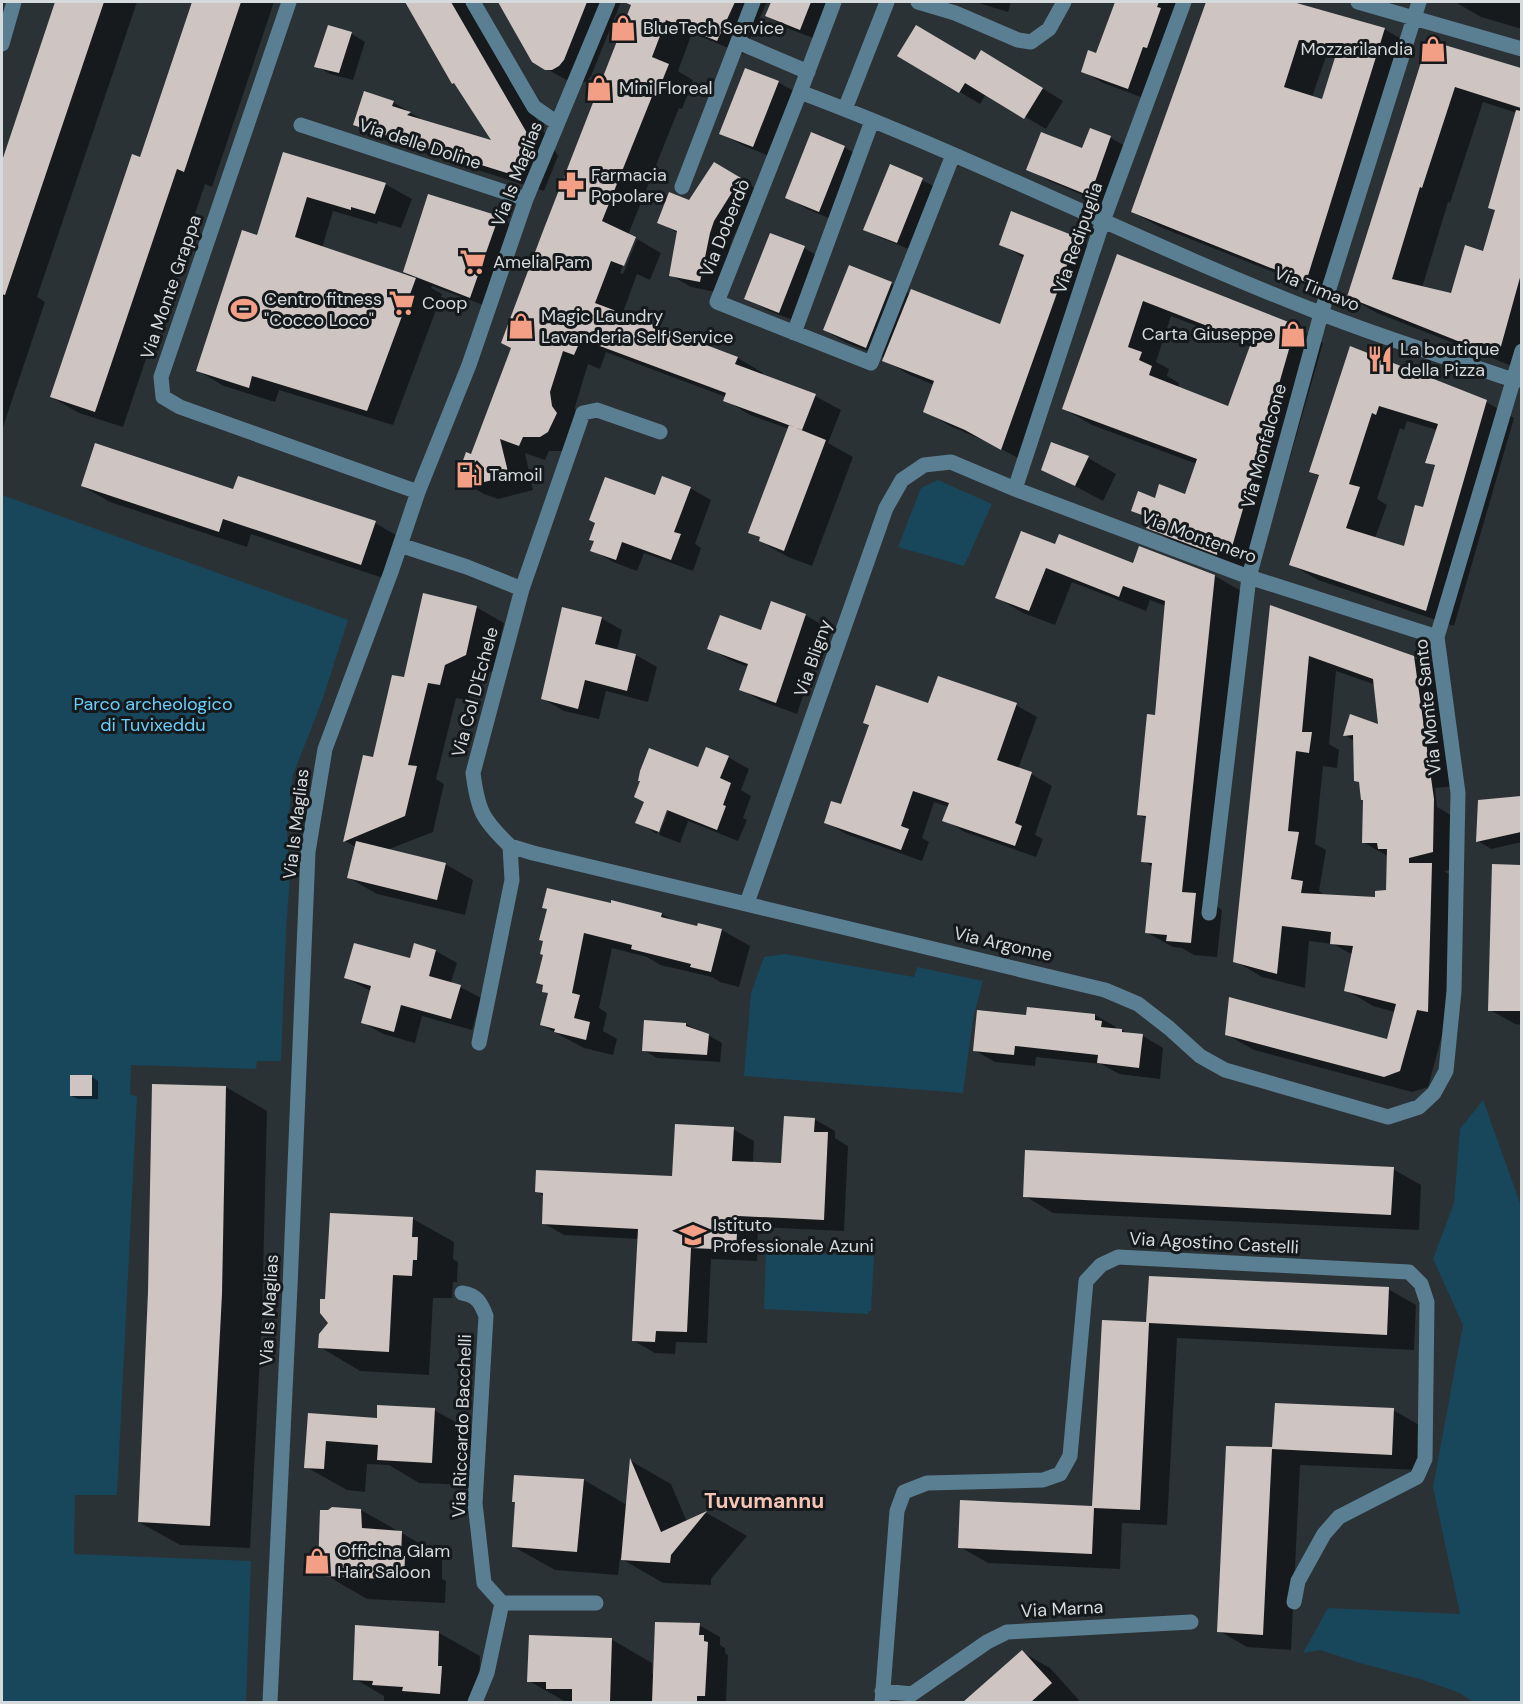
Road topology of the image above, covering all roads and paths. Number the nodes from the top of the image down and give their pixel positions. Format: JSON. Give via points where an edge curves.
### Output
{"nodes":[{"id":1,"x":14,"y":2,"type":"edge"},
{"id":2,"x":289,"y":2,"type":"edge"},
{"id":3,"x":473,"y":2,"type":"edge"},
{"id":4,"x":608,"y":2,"type":"edge"},
{"id":5,"x":753,"y":2,"type":"edge"},
{"id":6,"x":834,"y":2,"type":"edge"},
{"id":7,"x":887,"y":2,"type":"edge"},
{"id":8,"x":918,"y":2,"type":"edge"},
{"id":9,"x":1064,"y":2,"type":"edge"},
{"id":10,"x":1184,"y":2,"type":"edge"},
{"id":11,"x":1358,"y":2,"type":"edge"},
{"id":12,"x":1419,"y":2,"type":"edge"},
{"id":13,"x":1414,"y":18,"type":"junction"},
{"id":14,"x":738,"y":42,"type":"junction"},
{"id":15,"x":2,"y":44,"type":"edge"},
{"id":16,"x":1521,"y":49,"type":"edge"},
{"id":17,"x":808,"y":72,"type":"junction"},
{"id":18,"x":800,"y":92,"type":"junction"},
{"id":19,"x":845,"y":109,"type":"junction"},
{"id":20,"x":872,"y":121,"type":"junction"},
{"id":21,"x":557,"y":123,"type":"junction"},
{"id":22,"x":301,"y":126,"type":"dead end"},
{"id":23,"x":953,"y":155,"type":"junction"},
{"id":24,"x":682,"y":187,"type":"dead end"},
{"id":25,"x":526,"y":199,"type":"junction"},
{"id":26,"x":1103,"y":221,"type":"junction"},
{"id":27,"x":1321,"y":314,"type":"junction"},
{"id":28,"x":794,"y":333,"type":"junction"},
{"id":29,"x":1521,"y":351,"type":"edge"},
{"id":30,"x":1517,"y":380,"type":"edge"},
{"id":31,"x":660,"y":432,"type":"dead end"},
{"id":32,"x":951,"y":462,"type":"joint"},
{"id":33,"x":1015,"y":489,"type":"junction"},
{"id":34,"x":418,"y":492,"type":"junction"},
{"id":35,"x":400,"y":545,"type":"junction"},
{"id":36,"x":1249,"y":577,"type":"junction"},
{"id":37,"x":522,"y":589,"type":"junction"},
{"id":38,"x":1437,"y":637,"type":"junction"},
{"id":39,"x":510,"y":846,"type":"junction"},
{"id":40,"x":747,"y":903,"type":"junction"},
{"id":41,"x":1209,"y":913,"type":"dead end"},
{"id":42,"x":479,"y":1043,"type":"dead end"},
{"id":43,"x":1446,"y":1071,"type":"joint"},
{"id":44,"x":462,"y":1293,"type":"dead end"},
{"id":45,"x":1294,"y":1602,"type":"dead end"},
{"id":46,"x":502,"y":1603,"type":"junction"},
{"id":47,"x":596,"y":1603,"type":"dead end"},
{"id":48,"x":1191,"y":1622,"type":"dead end"},
{"id":49,"x":882,"y":1697,"type":"edge"},
{"id":50,"x":270,"y":1702,"type":"edge"},
{"id":51,"x":475,"y":1702,"type":"edge"}],
"edges":[{"from":1,"to":15,"type":"street"},
{"from":2,"to":34,"type":"street","name":"Via Monte Grappa","via":[[161,377],[163,397],[180,407]]},
{"from":3,"to":21,"type":"street","via":[[534,107]]},
{"from":4,"to":21,"type":"street","name":"Via Is Maglias"},
{"from":5,"to":14,"type":"street"},
{"from":6,"to":17,"type":"street","name":"Via Doberdò"},
{"from":7,"to":19,"type":"street"},
{"from":8,"to":9,"type":"street","via":[[1031,42],[1048,29]]},
{"from":10,"to":26,"type":"street","name":"Via Redipuglia"},
{"from":11,"to":13,"type":"street"},
{"from":12,"to":13,"type":"street","name":"Via Monfalcone"},
{"from":13,"to":16,"type":"street"},
{"from":13,"to":27,"type":"street","name":"Via Monfalcone"},
{"from":14,"to":17,"type":"street"},
{"from":14,"to":24,"type":"street"},
{"from":17,"to":18,"type":"street","name":"Via Doberdò"},
{"from":18,"to":19,"type":"street"},
{"from":18,"to":28,"type":"street","name":"Via Doberdò","via":[[717,302]]},
{"from":19,"to":20,"type":"street"},
{"from":20,"to":23,"type":"street"},
{"from":20,"to":28,"type":"street"},
{"from":21,"to":25,"type":"street","name":"Via Is Maglias"},
{"from":22,"to":25,"type":"street","name":"Via delle Doline"},
{"from":23,"to":26,"type":"street"},
{"from":23,"to":28,"type":"street","name":"Via Doberdò","via":[[871,363]]},
{"from":25,"to":34,"type":"street","name":"Via Is Maglias","via":[[469,365]]},
{"from":26,"to":27,"type":"street","name":"Via Timavo"},
{"from":26,"to":33,"type":"street","name":"Via Redipuglia"},
{"from":27,"to":30,"type":"street","name":"Via Timavo"},
{"from":27,"to":36,"type":"street","name":"Via Monfalcone"},
{"from":29,"to":30,"type":"street","name":"Via Monte Santo"},
{"from":30,"to":38,"type":"street","name":"Via Monte Santo"},
{"from":31,"to":37,"type":"street","name":"Via Col D'Echele","via":[[597,410],[583,413]]},
{"from":32,"to":33,"type":"street","name":"Via Montenero"},
{"from":32,"to":40,"type":"street","name":"Via Bligny","via":[[924,465],[902,480],[886,508]]},
{"from":33,"to":36,"type":"street","name":"Via Montenero"},
{"from":34,"to":35,"type":"street","name":"Via Is Maglias"},
{"from":35,"to":37,"type":"street"},
{"from":35,"to":50,"type":"street","name":"Via Is Maglias","via":[[326,749],[308,852]]},
{"from":36,"to":38,"type":"street","name":"Via Montenero"},
{"from":36,"to":41,"type":"street","name":"Via Monfalcone"},
{"from":37,"to":39,"type":"street","name":"Via Col D'Echele","via":[[473,773],[477,803],[491,828]]},
{"from":38,"to":43,"type":"street","name":"Via Monte Santo","via":[[1458,793],[1454,991]]},
{"from":39,"to":40,"type":"street","name":"Via Argonne"},
{"from":39,"to":42,"type":"street","via":[[512,880]]},
{"from":40,"to":43,"type":"street","name":"Via Argonne","via":[[1105,990],[1138,1004],[1200,1056],[1225,1070],[1388,1117],[1419,1107],[1434,1093]]},
{"from":44,"to":46,"type":"street","name":"Via Riccardo Bacchelli","via":[[480,1301],[486,1316],[476,1503],[484,1583]]},
{"from":45,"to":49,"type":"street","name":"Via Agostino Castelli","via":[[1298,1581],[1324,1534],[1339,1517],[1417,1477],[1425,1459],[1427,1302],[1421,1284],[1409,1272],[1118,1257],[1101,1265],[1086,1281],[1070,1456],[1060,1474],[1043,1480],[927,1483],[904,1491],[897,1511]]},
{"from":46,"to":47,"type":"street"},
{"from":46,"to":51,"type":"street","via":[[487,1673]]},
{"from":48,"to":49,"type":"street","name":"Via Marna","via":[[1007,1632],[912,1695]]}]}
